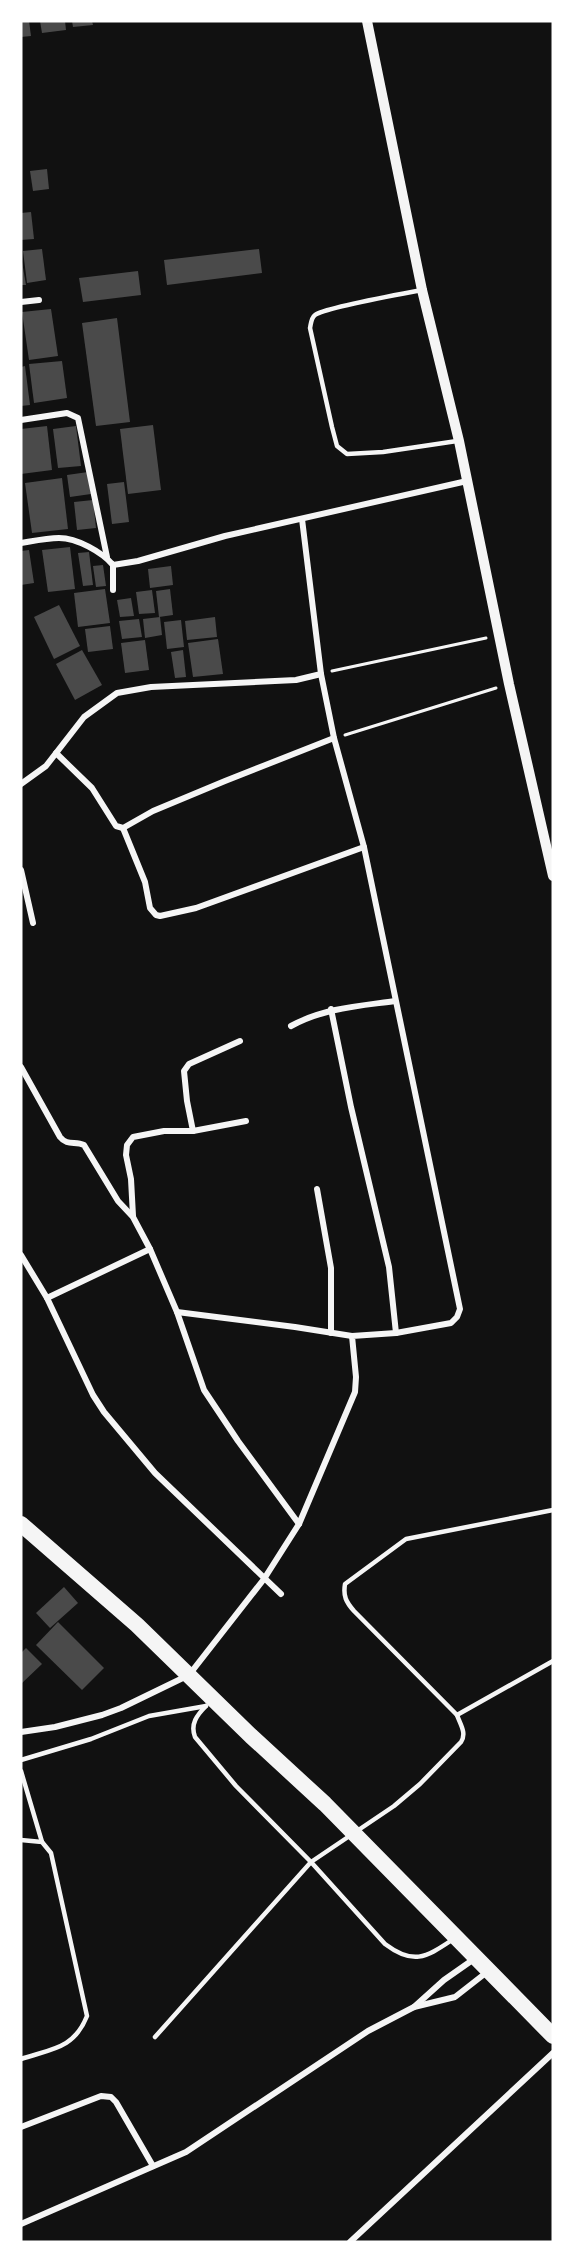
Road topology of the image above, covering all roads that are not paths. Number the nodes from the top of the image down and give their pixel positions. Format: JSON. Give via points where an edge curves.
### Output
{"nodes":[{"id":1,"x":367,"y":21,"type":"edge"},
{"id":2,"x":422,"y":290,"type":"junction"},
{"id":3,"x":39,"y":300,"type":"dead end"},
{"id":4,"x":21,"y":302,"type":"edge"},
{"id":5,"x":21,"y":420,"type":"edge"},
{"id":6,"x":459,"y":441,"type":"junction"},
{"id":7,"x":467,"y":481,"type":"junction"},
{"id":8,"x":302,"y":519,"type":"junction"},
{"id":9,"x":21,"y":543,"type":"edge"},
{"id":10,"x":106,"y":557,"type":"junction"},
{"id":11,"x":113,"y":565,"type":"junction"},
{"id":12,"x":113,"y":590,"type":"dead end"},
{"id":13,"x":321,"y":674,"type":"junction"},
{"id":14,"x":334,"y":738,"type":"junction"},
{"id":15,"x":56,"y":753,"type":"junction"},
{"id":16,"x":21,"y":784,"type":"edge"},
{"id":17,"x":123,"y":828,"type":"junction"},
{"id":18,"x":364,"y":847,"type":"junction"},
{"id":19,"x":21,"y":870,"type":"edge"},
{"id":20,"x":553,"y":876,"type":"edge"},
{"id":21,"x":33,"y":923,"type":"dead end"},
{"id":22,"x":395,"y":1001,"type":"junction"},
{"id":23,"x":331,"y":1009,"type":"junction"},
{"id":24,"x":291,"y":1026,"type":"dead end"},
{"id":25,"x":240,"y":1041,"type":"dead end"},
{"id":26,"x":21,"y":1067,"type":"edge"},
{"id":27,"x":246,"y":1121,"type":"dead end"},
{"id":28,"x":193,"y":1131,"type":"junction"},
{"id":29,"x":317,"y":1189,"type":"dead end"},
{"id":30,"x":133,"y":1217,"type":"junction"},
{"id":31,"x":150,"y":1248,"type":"junction"},
{"id":32,"x":21,"y":1255,"type":"edge"},
{"id":33,"x":47,"y":1298,"type":"junction"},
{"id":34,"x":177,"y":1312,"type":"junction"},
{"id":35,"x":331,"y":1333,"type":"junction"},
{"id":36,"x":396,"y":1334,"type":"junction"},
{"id":37,"x":352,"y":1336,"type":"junction"},
{"id":38,"x":553,"y":1510,"type":"edge"},
{"id":39,"x":21,"y":1524,"type":"edge"},
{"id":40,"x":299,"y":1524,"type":"junction"},
{"id":41,"x":264,"y":1579,"type":"junction"},
{"id":42,"x":281,"y":1594,"type":"dead end"},
{"id":43,"x":553,"y":1661,"type":"edge"},
{"id":44,"x":189,"y":1675,"type":"junction"},
{"id":45,"x":211,"y":1703,"type":"junction"},
{"id":46,"x":456,"y":1715,"type":"junction"},
{"id":47,"x":21,"y":1732,"type":"edge"},
{"id":48,"x":21,"y":1760,"type":"edge"},
{"id":49,"x":21,"y":1771,"type":"edge"},
{"id":50,"x":353,"y":1832,"type":"junction"},
{"id":51,"x":21,"y":1840,"type":"edge"},
{"id":52,"x":42,"y":1842,"type":"junction"},
{"id":53,"x":311,"y":1862,"type":"junction"},
{"id":54,"x":456,"y":1937,"type":"junction"},
{"id":55,"x":477,"y":1957,"type":"junction"},
{"id":56,"x":489,"y":1970,"type":"junction"},
{"id":57,"x":414,"y":2007,"type":"junction"},
{"id":58,"x":553,"y":2036,"type":"edge"},
{"id":59,"x":156,"y":2037,"type":"dead end"},
{"id":60,"x":553,"y":2053,"type":"edge"},
{"id":61,"x":21,"y":2059,"type":"edge"},
{"id":62,"x":21,"y":2127,"type":"edge"},
{"id":63,"x":153,"y":2166,"type":"junction"},
{"id":64,"x":21,"y":2224,"type":"edge"},
{"id":65,"x":350,"y":2242,"type":"edge"}],
"edges":[{"from":1,"to":2,"type":"street"},
{"from":2,"to":6,"type":"street"},
{"from":2,"to":6,"type":"lane","via":[[312,317],[310,328],[332,428],[338,446],[347,454]]},
{"from":3,"to":4,"type":"street"},
{"from":5,"to":10,"type":"street","via":[[67,413],[78,418]]},
{"from":6,"to":7,"type":"street"},
{"from":7,"to":8,"type":"street"},
{"from":7,"to":20,"type":"street"},
{"from":8,"to":11,"type":"street"},
{"from":8,"to":13,"type":"street"},
{"from":9,"to":10,"type":"street","via":[[73,540]]},
{"from":10,"to":11,"type":"street"},
{"from":11,"to":12,"type":"street"},
{"from":13,"to":14,"type":"street"},
{"from":13,"to":15,"type":"street","via":[[296,680],[151,687],[117,693],[84,717]]},
{"from":14,"to":17,"type":"street","via":[[153,811]]},
{"from":14,"to":18,"type":"street"},
{"from":15,"to":16,"type":"street","via":[[46,766]]},
{"from":15,"to":17,"type":"street","via":[[92,788],[116,826]]},
{"from":17,"to":18,"type":"street","via":[[145,882],[150,908],[160,916],[196,908]]},
{"from":18,"to":22,"type":"street"},
{"from":19,"to":21,"type":"street"},
{"from":22,"to":23,"type":"street"},
{"from":22,"to":36,"type":"street","via":[[460,1309],[451,1323]]},
{"from":23,"to":24,"type":"street"},
{"from":23,"to":36,"type":"street","via":[[389,1267]]},
{"from":25,"to":28,"type":"street","via":[[189,1064],[184,1071]]},
{"from":26,"to":30,"type":"street","via":[[60,1137],[69,1144],[84,1145],[118,1201]]},
{"from":27,"to":28,"type":"street"},
{"from":28,"to":30,"type":"street","via":[[164,1131],[131,1139],[126,1155]]},
{"from":29,"to":35,"type":"street","via":[[331,1268]]},
{"from":30,"to":31,"type":"street"},
{"from":31,"to":33,"type":"street"},
{"from":31,"to":34,"type":"street"},
{"from":32,"to":33,"type":"street"},
{"from":33,"to":41,"type":"street","via":[[104,1412],[154,1473]]},
{"from":34,"to":35,"type":"street"},
{"from":34,"to":40,"type":"street","via":[[204,1390]]},
{"from":35,"to":37,"type":"street"},
{"from":36,"to":37,"type":"street"},
{"from":37,"to":40,"type":"street","via":[[355,1392]]},
{"from":38,"to":46,"type":"lane","via":[[406,1539],[345,1584],[345,1600],[354,1611]]},
{"from":39,"to":44,"type":"highway"},
{"from":40,"to":41,"type":"street"},
{"from":41,"to":42,"type":"street"},
{"from":41,"to":44,"type":"street"},
{"from":43,"to":46,"type":"lane"},
{"from":44,"to":45,"type":"highway"},
{"from":44,"to":47,"type":"street","via":[[102,1715]]},
{"from":45,"to":48,"type":"lane","via":[[149,1716],[92,1739]]},
{"from":45,"to":50,"type":"highway"},
{"from":45,"to":53,"type":"lane","via":[[197,1716],[192,1729],[195,1737],[236,1786]]},
{"from":46,"to":50,"type":"lane","via":[[464,1732],[461,1742],[394,1806]]},
{"from":49,"to":52,"type":"lane"},
{"from":50,"to":53,"type":"lane"},
{"from":50,"to":54,"type":"highway"},
{"from":51,"to":52,"type":"lane"},
{"from":52,"to":61,"type":"lane","via":[[51,1853],[87,2016],[81,2031],[66,2045]]},
{"from":53,"to":54,"type":"lane","via":[[385,1944],[400,1955],[415,1958],[431,1954]]},
{"from":53,"to":59,"type":"lane"},
{"from":54,"to":55,"type":"highway"},
{"from":55,"to":56,"type":"highway"},
{"from":55,"to":57,"type":"street"},
{"from":56,"to":57,"type":"street","via":[[455,1997]]},
{"from":56,"to":58,"type":"highway"},
{"from":57,"to":63,"type":"street","via":[[368,2031],[186,2152]]},
{"from":60,"to":65,"type":"street"},
{"from":62,"to":63,"type":"street","via":[[101,2096],[111,2097]]},
{"from":63,"to":64,"type":"street"}]}
